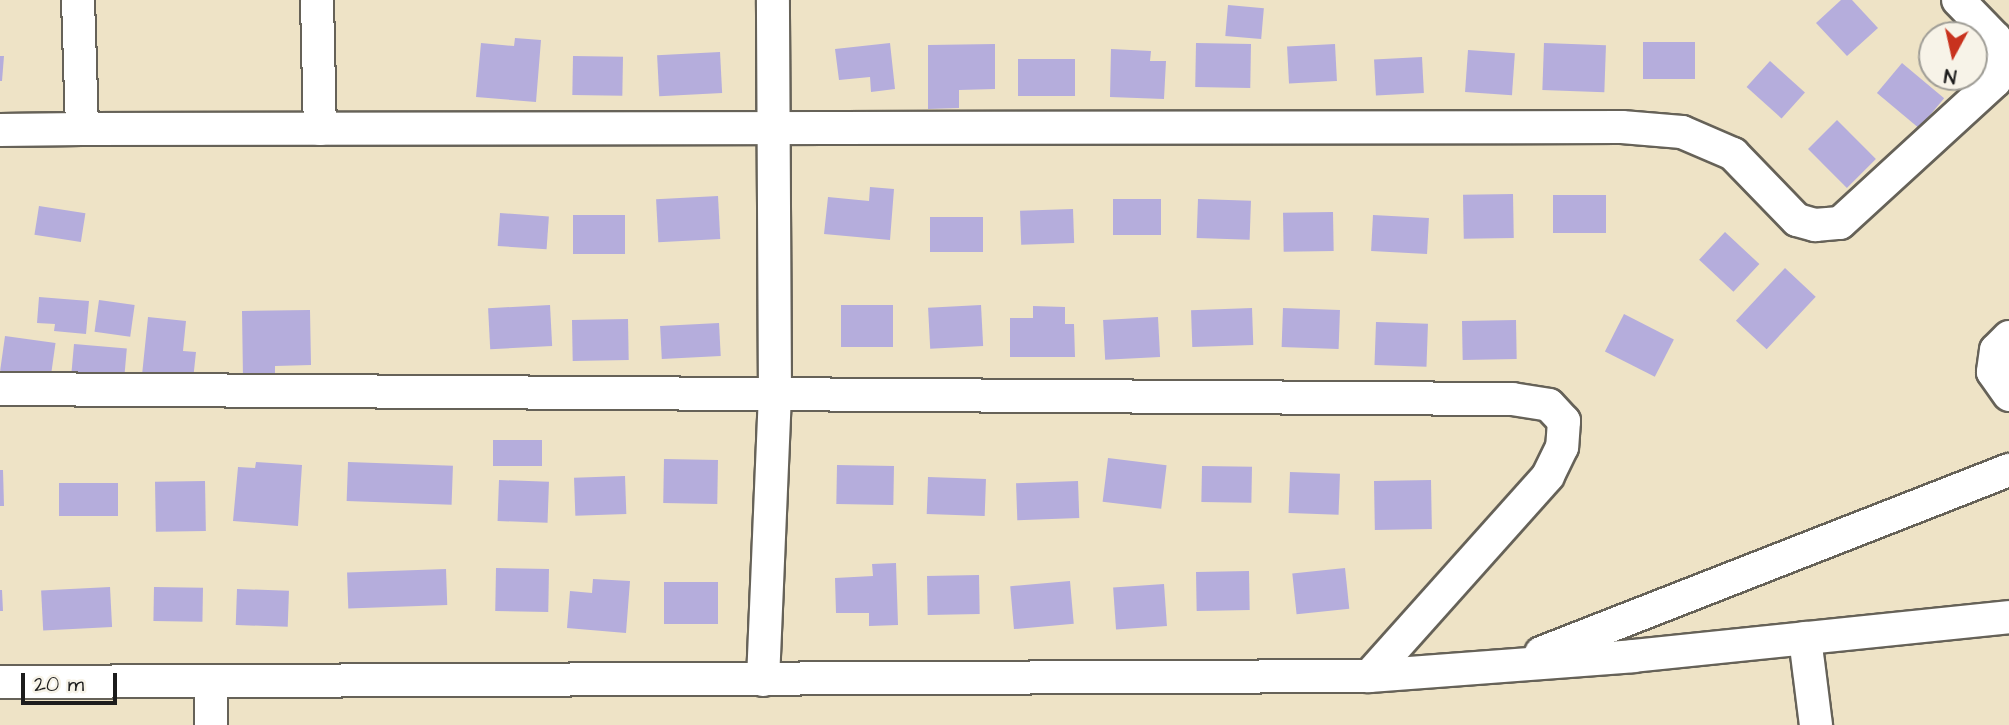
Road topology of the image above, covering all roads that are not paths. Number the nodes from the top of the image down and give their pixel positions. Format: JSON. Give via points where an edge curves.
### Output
{"nodes":[{"id":1,"x":78,"y":0,"type":"edge"},
{"id":2,"x":317,"y":0,"type":"edge"},
{"id":3,"x":773,"y":0,"type":"edge"},
{"id":4,"x":1958,"y":0,"type":"edge"},
{"id":5,"x":82,"y":129,"type":"junction"},
{"id":6,"x":320,"y":129,"type":"junction"},
{"id":7,"x":0,"y":130,"type":"edge"},
{"id":8,"x":773,"y":130,"type":"junction"},
{"id":9,"x":2009,"y":337,"type":"edge"},
{"id":10,"x":0,"y":389,"type":"edge"},
{"id":11,"x":2009,"y":395,"type":"edge"},
{"id":12,"x":775,"y":397,"type":"junction"},
{"id":13,"x":2009,"y":470,"type":"edge"},
{"id":14,"x":2009,"y":617,"type":"edge"},
{"id":15,"x":1805,"y":638,"type":"junction"},
{"id":16,"x":1511,"y":665,"type":"junction"},
{"id":17,"x":1369,"y":676,"type":"junction"},
{"id":18,"x":763,"y":680,"type":"junction"},
{"id":19,"x":0,"y":682,"type":"edge"},
{"id":20,"x":211,"y":682,"type":"junction"},
{"id":21,"x":211,"y":725,"type":"edge"},
{"id":22,"x":1816,"y":725,"type":"edge"}],
"edges":[{"from":1,"to":5,"type":"street"},
{"from":2,"to":6,"type":"street"},
{"from":3,"to":8,"type":"street"},
{"from":4,"to":8,"type":"street","via":[[1995,38],[2001,60],[1995,81],[1840,223],[1815,225],[1797,219],[1733,154],[1682,132]]},
{"from":5,"to":6,"type":"street"},
{"from":5,"to":7,"type":"street"},
{"from":6,"to":8,"type":"street"},
{"from":8,"to":12,"type":"street"},
{"from":9,"to":11,"type":"street","via":[[1996,350],[1993,372]]},
{"from":10,"to":12,"type":"street"},
{"from":12,"to":17,"type":"street","via":[[1512,399],[1549,405],[1564,421],[1562,447],[1548,476]]},
{"from":12,"to":18,"type":"street"},
{"from":13,"to":16,"type":"street"},
{"from":14,"to":15,"type":"street"},
{"from":15,"to":16,"type":"street"},
{"from":15,"to":22,"type":"street"},
{"from":16,"to":17,"type":"street"},
{"from":17,"to":18,"type":"street"},
{"from":18,"to":20,"type":"street"},
{"from":19,"to":20,"type":"street"},
{"from":20,"to":21,"type":"street"}]}
